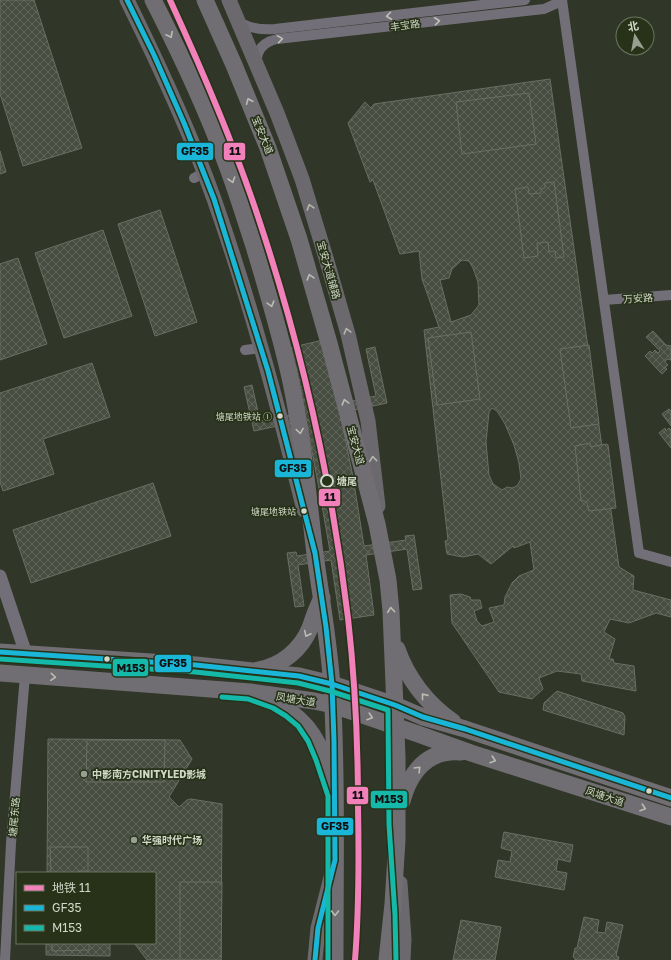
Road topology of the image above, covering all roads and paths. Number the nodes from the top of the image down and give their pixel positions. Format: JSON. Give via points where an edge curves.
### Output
{"nodes":[{"id":1,"x":127,"y":0,"type":"edge"},
{"id":2,"x":153,"y":0,"type":"edge"},
{"id":3,"x":204,"y":0,"type":"edge"},
{"id":4,"x":229,"y":0,"type":"edge"},
{"id":5,"x":525,"y":0,"type":"edge"},
{"id":6,"x":563,"y":0,"type":"edge"},
{"id":7,"x":238,"y":21,"type":"junction"},
{"id":8,"x":257,"y":64,"type":"junction"},
{"id":9,"x":671,"y":295,"type":"edge"},
{"id":10,"x":604,"y":300,"type":"junction"},
{"id":11,"x":261,"y":348,"type":"junction"},
{"id":12,"x":245,"y":350,"type":"dead end"},
{"id":13,"x":315,"y":553,"type":"junction"},
{"id":14,"x":383,"y":553,"type":"junction"},
{"id":15,"x":671,"y":562,"type":"edge"},
{"id":16,"x":0,"y":576,"type":"edge"},
{"id":17,"x":322,"y":598,"type":"junction"},
{"id":18,"x":393,"y":634,"type":"junction"},
{"id":19,"x":0,"y":652,"type":"edge"},
{"id":20,"x":26,"y":654,"type":"junction"},
{"id":21,"x":196,"y":666,"type":"junction"},
{"id":22,"x":250,"y":671,"type":"junction"},
{"id":23,"x":0,"y":673,"type":"edge"},
{"id":24,"x":25,"y":675,"type":"junction"},
{"id":25,"x":332,"y":684,"type":"junction"},
{"id":26,"x":194,"y":688,"type":"junction"},
{"id":27,"x":250,"y":692,"type":"junction"},
{"id":28,"x":333,"y":705,"type":"junction"},
{"id":29,"x":395,"y":705,"type":"junction"},
{"id":30,"x":396,"y":726,"type":"junction"},
{"id":31,"x":465,"y":729,"type":"junction"},
{"id":32,"x":471,"y":753,"type":"junction"},
{"id":33,"x":335,"y":795,"type":"junction"},
{"id":34,"x":671,"y":798,"type":"edge"},
{"id":35,"x":397,"y":817,"type":"junction"},
{"id":36,"x":671,"y":818,"type":"edge"},
{"id":37,"x":397,"y":840,"type":"junction"},
{"id":38,"x":335,"y":860,"type":"junction"},
{"id":39,"x":5,"y":960,"type":"edge"},
{"id":40,"x":315,"y":960,"type":"edge"},
{"id":41,"x":335,"y":960,"type":"edge"},
{"id":42,"x":387,"y":960,"type":"edge"},
{"id":43,"x":403,"y":960,"type":"edge"}],
"edges":[{"from":1,"to":11,"type":"main road","via":[[163,76],[199,175],[214,198]]},
{"from":2,"to":13,"type":"main road","one_way":true,"via":[[218,141],[278,325],[291,382]]},
{"from":14,"to":3,"type":"main road","name":"宝安大道","one_way":true,"via":[[329,343],[299,239],[268,148],[234,64]]},
{"from":4,"to":7,"type":"main road","name":"宝安大道辅路"},
{"from":5,"to":7,"type":"street","name":"丰宝路","one_way":true,"via":[[275,29],[257,29]]},
{"from":8,"to":6,"type":"street","name":"丰宝路","one_way":true,"via":[[256,57],[260,48],[277,39],[544,9]]},
{"from":6,"to":10,"type":"street"},
{"from":7,"to":8,"type":"main road","name":"宝安大道辅路"},
{"from":14,"to":8,"type":"main road","name":"宝安大道辅路","one_way":true,"via":[[368,421],[348,334],[302,179]]},
{"from":9,"to":10,"type":"street","name":"万安路"},
{"from":10,"to":15,"type":"street","via":[[639,553]]},
{"from":11,"to":12,"type":"street"},
{"from":11,"to":13,"type":"main road"},
{"from":13,"to":17,"type":"main road"},
{"from":18,"to":14,"type":"main road","name":"宝安大道","one_way":true},
{"from":16,"to":20,"type":"street"},
{"from":17,"to":22,"type":"main road","one_way":true,"via":[[307,634],[294,652],[274,665]]},
{"from":17,"to":25,"type":"main road"},
{"from":18,"to":29,"type":"main road","name":"宝安大道"},
{"from":31,"to":18,"type":"main road","one_way":true,"via":[[437,709],[422,693],[404,665]]},
{"from":19,"to":20,"type":"main road","name":"凤塘大道"},
{"from":20,"to":21,"type":"main road","name":"凤塘大道"},
{"from":21,"to":22,"type":"main road","name":"凤塘大道"},
{"from":21,"to":26,"type":"main road"},
{"from":22,"to":25,"type":"main road","name":"凤塘大道","via":[[299,676]]},
{"from":23,"to":24,"type":"main road","name":"凤塘大道"},
{"from":24,"to":26,"type":"main road","name":"凤塘大道","one_way":true},
{"from":24,"to":39,"type":"street","name":"塘尾东路"},
{"from":25,"to":28,"type":"main road"},
{"from":25,"to":29,"type":"main road","name":"凤塘大道"},
{"from":26,"to":27,"type":"main road","name":"凤塘大道"},
{"from":27,"to":28,"type":"main road","name":"凤塘大道"},
{"from":27,"to":33,"type":"main road","via":[[276,702],[303,721],[319,747]]},
{"from":28,"to":30,"type":"main road","name":"凤塘大道","one_way":true},
{"from":28,"to":33,"type":"main road"},
{"from":29,"to":30,"type":"main road","name":"宝安大道"},
{"from":29,"to":31,"type":"main road","name":"凤塘大道","via":[[423,717]]},
{"from":30,"to":32,"type":"main road","name":"凤塘大道"},
{"from":30,"to":35,"type":"main road","name":"宝安大道"},
{"from":31,"to":34,"type":"main road","name":"凤塘大道"},
{"from":35,"to":32,"type":"main road","one_way":true,"via":[[404,791],[422,764],[440,754]]},
{"from":32,"to":36,"type":"main road","name":"凤塘大道","one_way":true},
{"from":33,"to":38,"type":"main road"},
{"from":35,"to":37,"type":"main road","name":"宝安大道"},
{"from":37,"to":42,"type":"main road","name":"宝安大道"},
{"from":37,"to":43,"type":"main road"},
{"from":38,"to":40,"type":"main road","via":[[318,928]]},
{"from":38,"to":41,"type":"main road","one_way":true}]}
